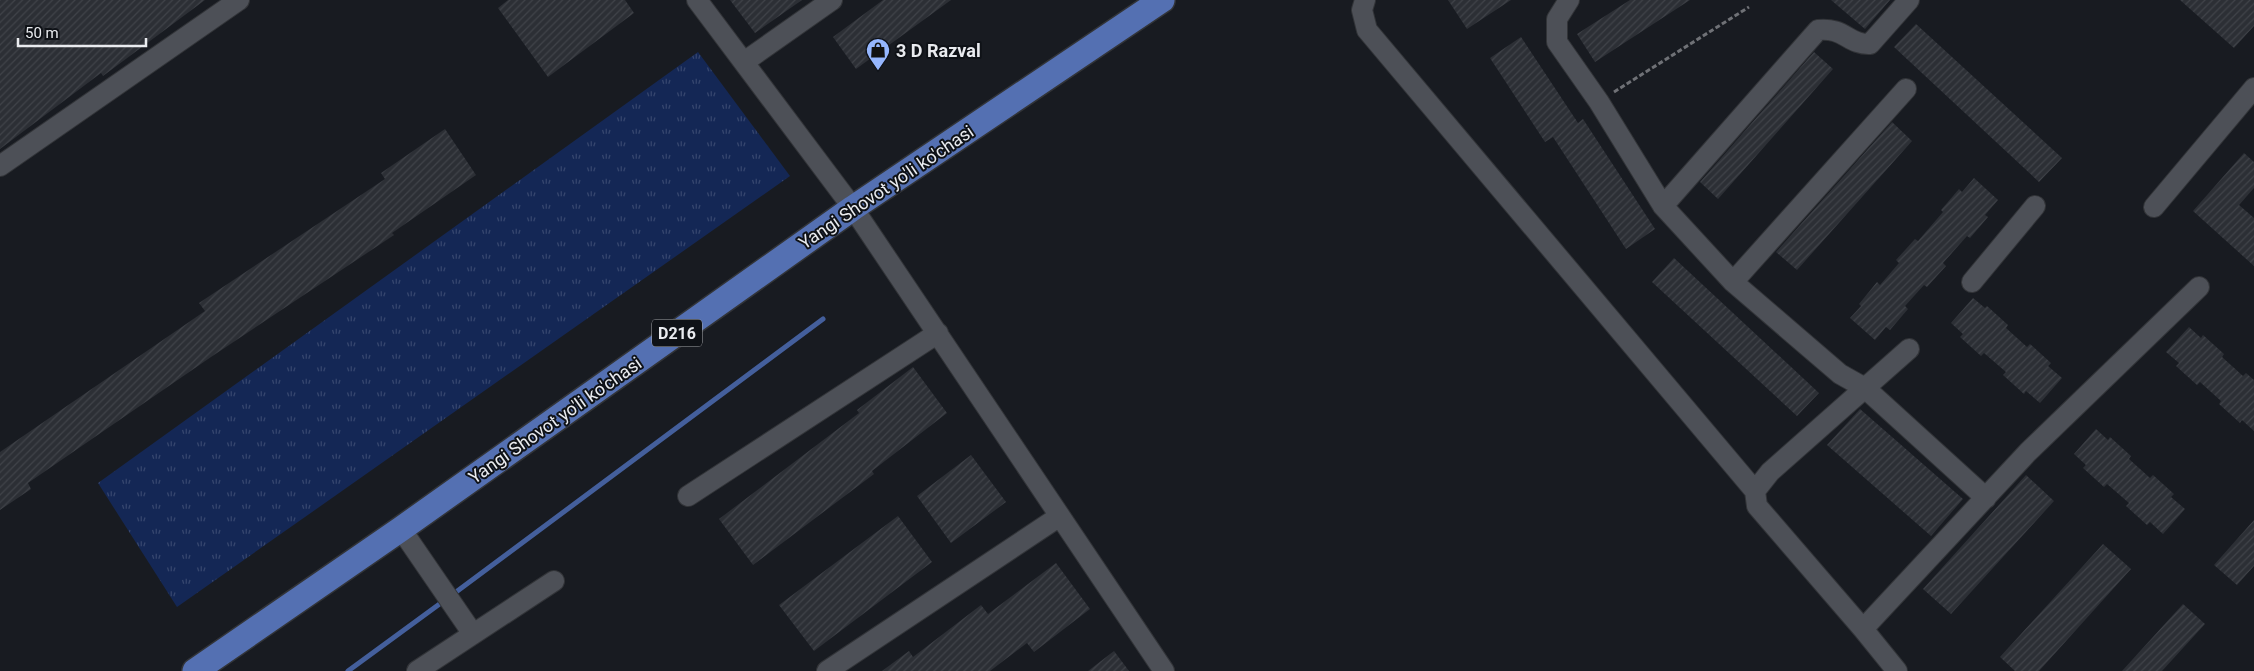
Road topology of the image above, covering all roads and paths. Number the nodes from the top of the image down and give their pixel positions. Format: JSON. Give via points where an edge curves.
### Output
{"nodes":[{"id":1,"x":239,"y":0,"type":"edge"},
{"id":2,"x":697,"y":0,"type":"edge"},
{"id":3,"x":832,"y":0,"type":"edge"},
{"id":4,"x":1162,"y":0,"type":"edge"},
{"id":5,"x":1365,"y":0,"type":"edge"},
{"id":6,"x":1569,"y":0,"type":"edge"},
{"id":7,"x":1909,"y":0,"type":"edge"},
{"id":8,"x":1748,"y":7,"type":"dead end"},
{"id":9,"x":744,"y":62,"type":"junction"},
{"id":10,"x":1906,"y":89,"type":"dead end"},
{"id":11,"x":2251,"y":98,"type":"edge"},
{"id":12,"x":1599,"y":102,"type":"junction"},
{"id":13,"x":0,"y":166,"type":"edge"},
{"id":14,"x":1663,"y":206,"type":"junction"},
{"id":15,"x":2035,"y":206,"type":"dead end"},
{"id":16,"x":2154,"y":207,"type":"dead end"},
{"id":17,"x":854,"y":208,"type":"junction"},
{"id":18,"x":1733,"y":282,"type":"junction"},
{"id":19,"x":1972,"y":282,"type":"dead end"},
{"id":20,"x":2199,"y":287,"type":"dead end"},
{"id":21,"x":938,"y":333,"type":"junction"},
{"id":22,"x":1909,"y":349,"type":"dead end"},
{"id":23,"x":1866,"y":388,"type":"junction"},
{"id":24,"x":1756,"y":491,"type":"junction"},
{"id":25,"x":688,"y":496,"type":"dead end"},
{"id":26,"x":1986,"y":498,"type":"junction"},
{"id":27,"x":1060,"y":516,"type":"junction"},
{"id":28,"x":401,"y":529,"type":"junction"},
{"id":29,"x":554,"y":581,"type":"dead end"},
{"id":30,"x":1863,"y":629,"type":"junction"},
{"id":31,"x":473,"y":634,"type":"junction"},
{"id":32,"x":195,"y":671,"type":"edge"},
{"id":33,"x":417,"y":671,"type":"edge"},
{"id":34,"x":827,"y":671,"type":"edge"},
{"id":35,"x":1164,"y":671,"type":"edge"},
{"id":36,"x":1897,"y":671,"type":"edge"}],
"edges":[{"from":1,"to":13,"type":"street"},
{"from":2,"to":9,"type":"street"},
{"from":3,"to":9,"type":"street"},
{"from":4,"to":17,"type":"main road","name":"Yangi Shovot yo'li ko'chasi","number":"D216"},
{"from":5,"to":24,"type":"street","via":[[1362,10],[1367,30]]},
{"from":6,"to":12,"type":"street","via":[[1557,19],[1557,42]]},
{"from":7,"to":14,"type":"street","via":[[1870,44],[1860,44],[1846,34],[1829,29],[1818,30]]},
{"from":8,"to":12,"type":"path"},
{"from":9,"to":17,"type":"street"},
{"from":10,"to":18,"type":"street"},
{"from":11,"to":16,"type":"street"},
{"from":12,"to":14,"type":"street"},
{"from":14,"to":18,"type":"street"},
{"from":15,"to":19,"type":"street"},
{"from":17,"to":21,"type":"street"},
{"from":17,"to":28,"type":"main road","name":"Yangi Shovot yo'li ko'chasi","number":"D216"},
{"from":18,"to":23,"type":"street","via":[[1840,374]]},
{"from":20,"to":26,"type":"street","via":[[2092,389]]},
{"from":21,"to":25,"type":"street"},
{"from":21,"to":27,"type":"street"},
{"from":22,"to":23,"type":"street"},
{"from":23,"to":24,"type":"street","via":[[1770,472]]},
{"from":23,"to":26,"type":"street"},
{"from":24,"to":30,"type":"street","via":[[1757,506]]},
{"from":26,"to":30,"type":"street"},
{"from":27,"to":34,"type":"street"},
{"from":27,"to":35,"type":"street"},
{"from":28,"to":31,"type":"street"},
{"from":28,"to":32,"type":"main road","name":"Yangi Shovot yo'li ko'chasi","number":"D216"},
{"from":29,"to":31,"type":"street"},
{"from":30,"to":36,"type":"street"},
{"from":31,"to":33,"type":"street"}]}
